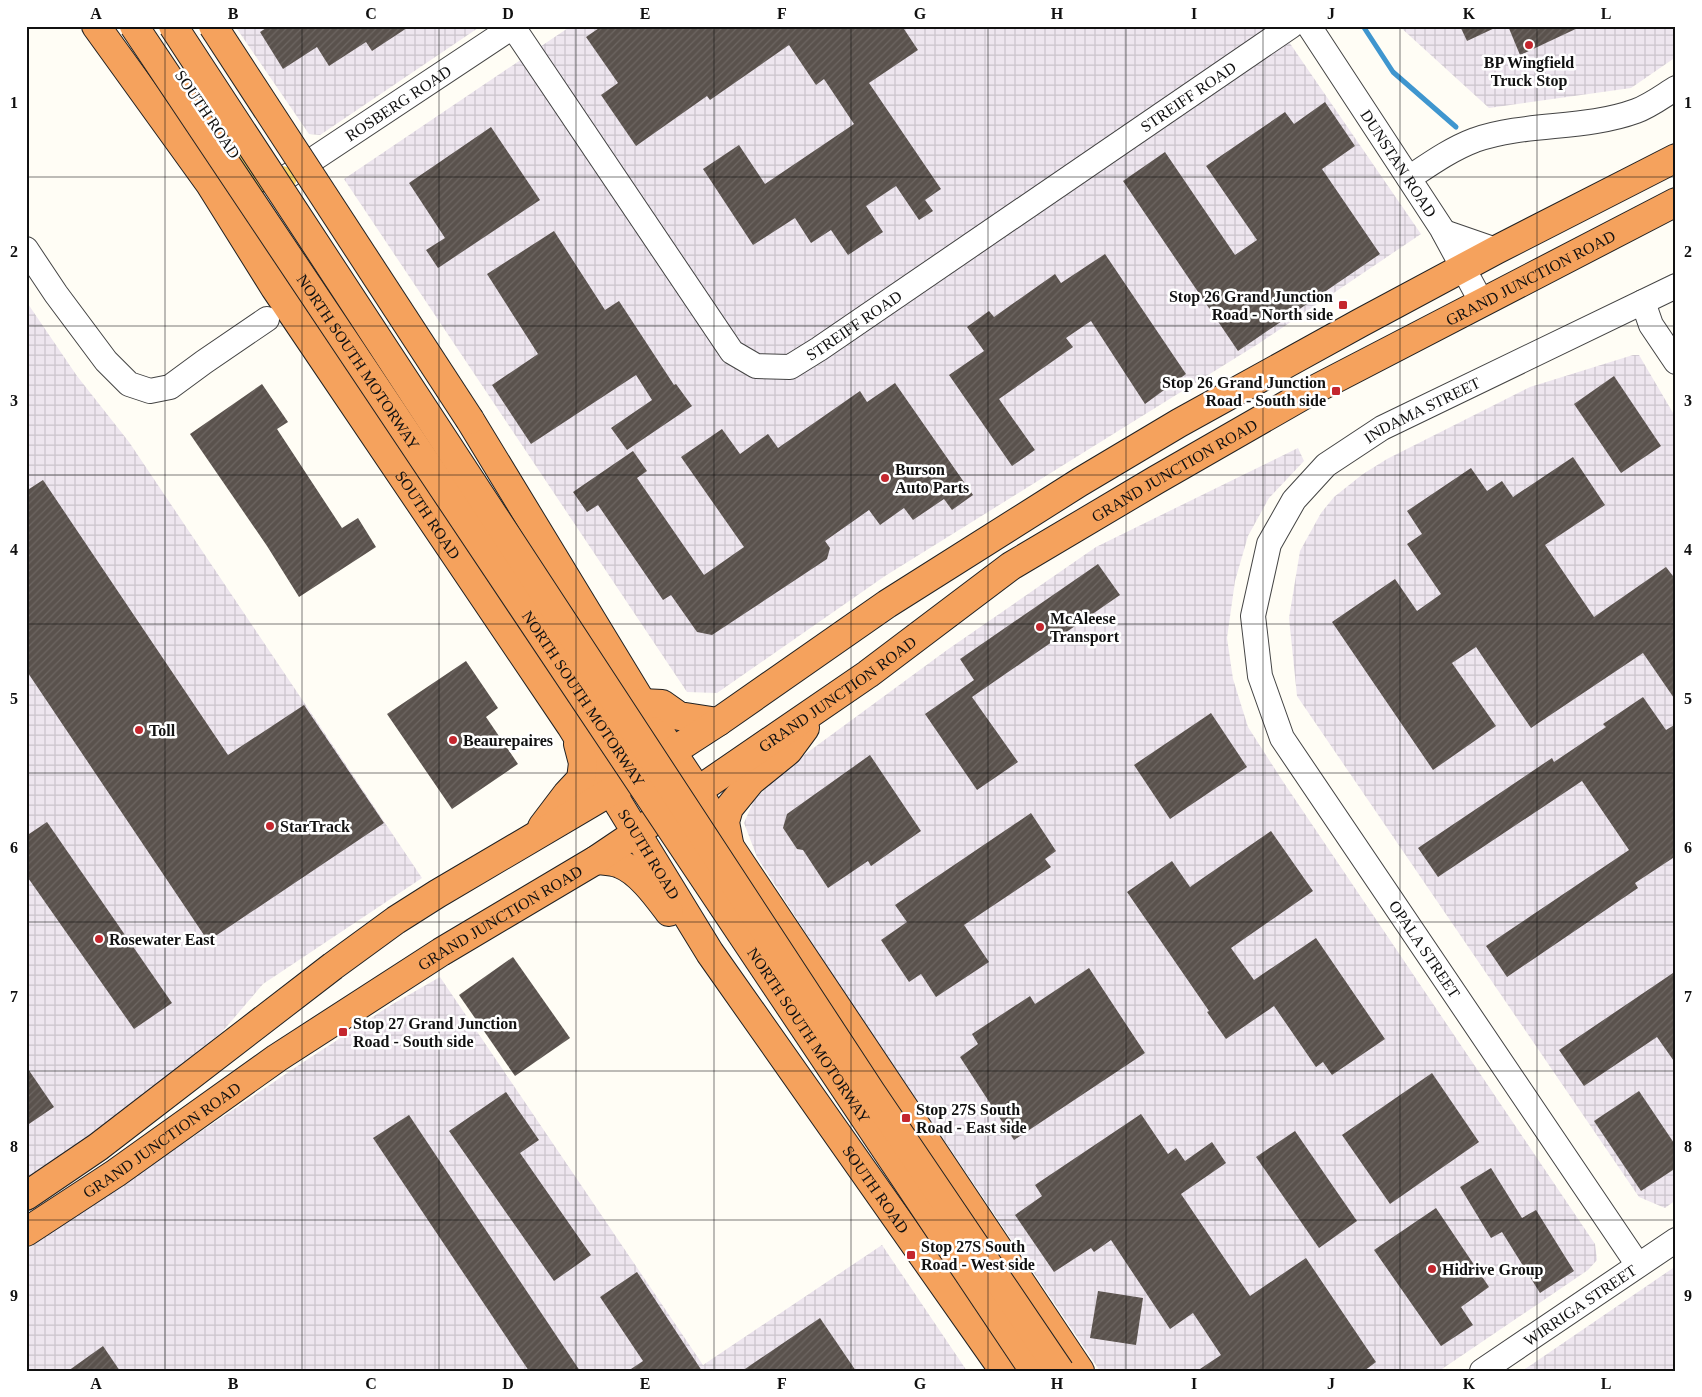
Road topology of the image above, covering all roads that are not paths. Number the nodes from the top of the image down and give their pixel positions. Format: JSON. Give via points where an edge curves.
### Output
{"nodes":[{"id":1,"x":96,"y":26,"type":"edge"},
{"id":2,"x":134,"y":26,"type":"edge"},
{"id":3,"x":149,"y":26,"type":"edge"},
{"id":4,"x":173,"y":26,"type":"edge"},
{"id":5,"x":213,"y":26,"type":"edge"},
{"id":6,"x":1291,"y":26,"type":"edge"},
{"id":7,"x":1309,"y":26,"type":"edge"},
{"id":8,"x":513,"y":27,"type":"edge"},
{"id":9,"x":1676,"y":88,"type":"edge"},
{"id":10,"x":1676,"y":158,"type":"edge"},
{"id":11,"x":1409,"y":178,"type":"junction"},
{"id":12,"x":282,"y":180,"type":"joint"},
{"id":13,"x":1676,"y":202,"type":"edge"},
{"id":14,"x":1444,"y":232,"type":"junction"},
{"id":15,"x":26,"y":249,"type":"edge"},
{"id":16,"x":1496,"y":250,"type":"junction"},
{"id":17,"x":1462,"y":268,"type":"junction"},
{"id":18,"x":1676,"y":286,"type":"edge"},
{"id":19,"x":275,"y":288,"type":"junction"},
{"id":20,"x":1643,"y":302,"type":"junction"},
{"id":21,"x":1482,"y":303,"type":"junction"},
{"id":22,"x":267,"y":319,"type":"junction"},
{"id":23,"x":305,"y":331,"type":"junction"},
{"id":24,"x":1676,"y":362,"type":"edge"},
{"id":25,"x":1253,"y":616,"type":"joint"},
{"id":26,"x":642,"y":703,"type":"junction"},
{"id":27,"x":820,"y":707,"type":"junction"},
{"id":28,"x":718,"y":722,"type":"junction"},
{"id":29,"x":571,"y":726,"type":"junction"},
{"id":30,"x":672,"y":752,"type":"junction"},
{"id":31,"x":698,"y":791,"type":"junction"},
{"id":32,"x":610,"y":792,"type":"junction"},
{"id":33,"x":636,"y":833,"type":"junction"},
{"id":34,"x":534,"y":838,"type":"junction"},
{"id":35,"x":730,"y":847,"type":"junction"},
{"id":36,"x":596,"y":860,"type":"junction"},
{"id":37,"x":674,"y":894,"type":"junction"},
{"id":38,"x":710,"y":952,"type":"junction"},
{"id":39,"x":26,"y":1196,"type":"edge"},
{"id":40,"x":26,"y":1232,"type":"edge"},
{"id":41,"x":1676,"y":1240,"type":"edge"},
{"id":42,"x":1638,"y":1265,"type":"junction"},
{"id":43,"x":1004,"y":1371,"type":"edge"},
{"id":44,"x":1034,"y":1371,"type":"edge"},
{"id":45,"x":1060,"y":1371,"type":"edge"},
{"id":46,"x":1080,"y":1371,"type":"edge"},
{"id":47,"x":1482,"y":1371,"type":"edge"}],
"edges":[{"from":1,"to":19,"type":"highway","name":"SOUTH ROAD","via":[[210,184]]},
{"from":2,"to":44,"type":"highway","name":"NORTH SOUTH MOTORWAY","bridge":true},
{"from":3,"to":12,"type":"main road","name":"SOUTH ROAD","via":[[240,162],[256,176]]},
{"from":4,"to":45,"type":"highway","name":"NORTH SOUTH MOTORWAY","bridge":true,"via":[[871,1092]]},
{"from":5,"to":26,"type":"highway","bridge":true,"via":[[470,420]]},
{"from":6,"to":8,"type":"street","name":"STREIFF ROAD","via":[[790,367],[756,366],[732,352]]},
{"from":7,"to":11,"type":"street","name":"DUNSTAN ROAD"},
{"from":8,"to":12,"type":"street","name":"ROSBERG ROAD"},
{"from":9,"to":11,"type":"street","via":[[1638,111],[1474,140],[1448,152]]},
{"from":10,"to":16,"type":"highway","name":"GRAND JUNCTION ROAD"},
{"from":11,"to":14,"type":"street","name":"DUNSTAN ROAD"},
{"from":13,"to":21,"type":"highway","name":"GRAND JUNCTION ROAD"},
{"from":14,"to":16,"type":"street"},
{"from":14,"to":17,"type":"street","name":"DUNSTAN ROAD"},
{"from":15,"to":22,"type":"street","via":[[106,361],[129,384],[143,389],[150,391],[170,387]]},
{"from":16,"to":17,"type":"highway","name":"GRAND JUNCTION ROAD"},
{"from":17,"to":21,"type":"street","name":"DUNSTAN ROAD"},
{"from":17,"to":28,"type":"highway","name":"GRAND JUNCTION ROAD","via":[[1179,423],[1080,482],[887,604]]},
{"from":18,"to":20,"type":"street","name":"INDAMA STREET"},
{"from":19,"to":22,"type":"street","via":[[275,303]]},
{"from":19,"to":23,"type":"highway","name":"SOUTH ROAD"},
{"from":20,"to":24,"type":"street","via":[[1651,324]]},
{"from":20,"to":25,"type":"street","name":"INDAMA STREET","via":[[1382,428],[1326,465],[1294,500],[1269,544]]},
{"from":21,"to":27,"type":"highway","name":"GRAND JUNCTION ROAD","via":[[1304,395],[1011,566]]},
{"from":22,"to":23,"type":"street"},
{"from":23,"to":29,"type":"highway","name":"SOUTH ROAD"},
{"from":25,"to":42,"type":"street","name":"OPALA STREET","via":[[1260,676],[1282,738]]},
{"from":26,"to":28,"type":"highway","via":[[662,704],[679,716]]},
{"from":26,"to":30,"type":"highway"},
{"from":27,"to":31,"type":"highway","name":"GRAND JUNCTION ROAD"},
{"from":27,"to":35,"type":"highway","via":[[788,751],[751,781],[729,808],[725,822]]},
{"from":28,"to":30,"type":"highway","name":"GRAND JUNCTION ROAD"},
{"from":29,"to":32,"type":"highway","name":"SOUTH ROAD"},
{"from":29,"to":34,"type":"highway","via":[[580,751],[581,779]]},
{"from":30,"to":31,"type":"highway"},
{"from":30,"to":32,"type":"highway","name":"GRAND JUNCTION ROAD"},
{"from":31,"to":33,"type":"highway","name":"GRAND JUNCTION ROAD"},
{"from":31,"to":35,"type":"highway"},
{"from":32,"to":33,"type":"highway","name":"SOUTH ROAD"},
{"from":32,"to":34,"type":"highway","name":"GRAND JUNCTION ROAD"},
{"from":33,"to":36,"type":"highway","name":"GRAND JUNCTION ROAD"},
{"from":33,"to":37,"type":"highway","name":"SOUTH ROAD"},
{"from":34,"to":39,"type":"highway","name":"GRAND JUNCTION ROAD","via":[[396,920],[98,1147]]},
{"from":35,"to":37,"type":"highway","via":[[698,844],[682,856]]},
{"from":35,"to":46,"type":"highway"},
{"from":36,"to":38,"type":"highway","via":[[620,864],[640,878],[680,928]]},
{"from":36,"to":40,"type":"highway","name":"GRAND JUNCTION ROAD","via":[[442,952],[277,1058]]},
{"from":37,"to":38,"type":"highway","name":"SOUTH ROAD"},
{"from":38,"to":43,"type":"highway","name":"SOUTH ROAD"},
{"from":41,"to":42,"type":"street","name":"WIRRIGA STREET"},
{"from":42,"to":47,"type":"street","name":"WIRRIGA STREET"}]}
